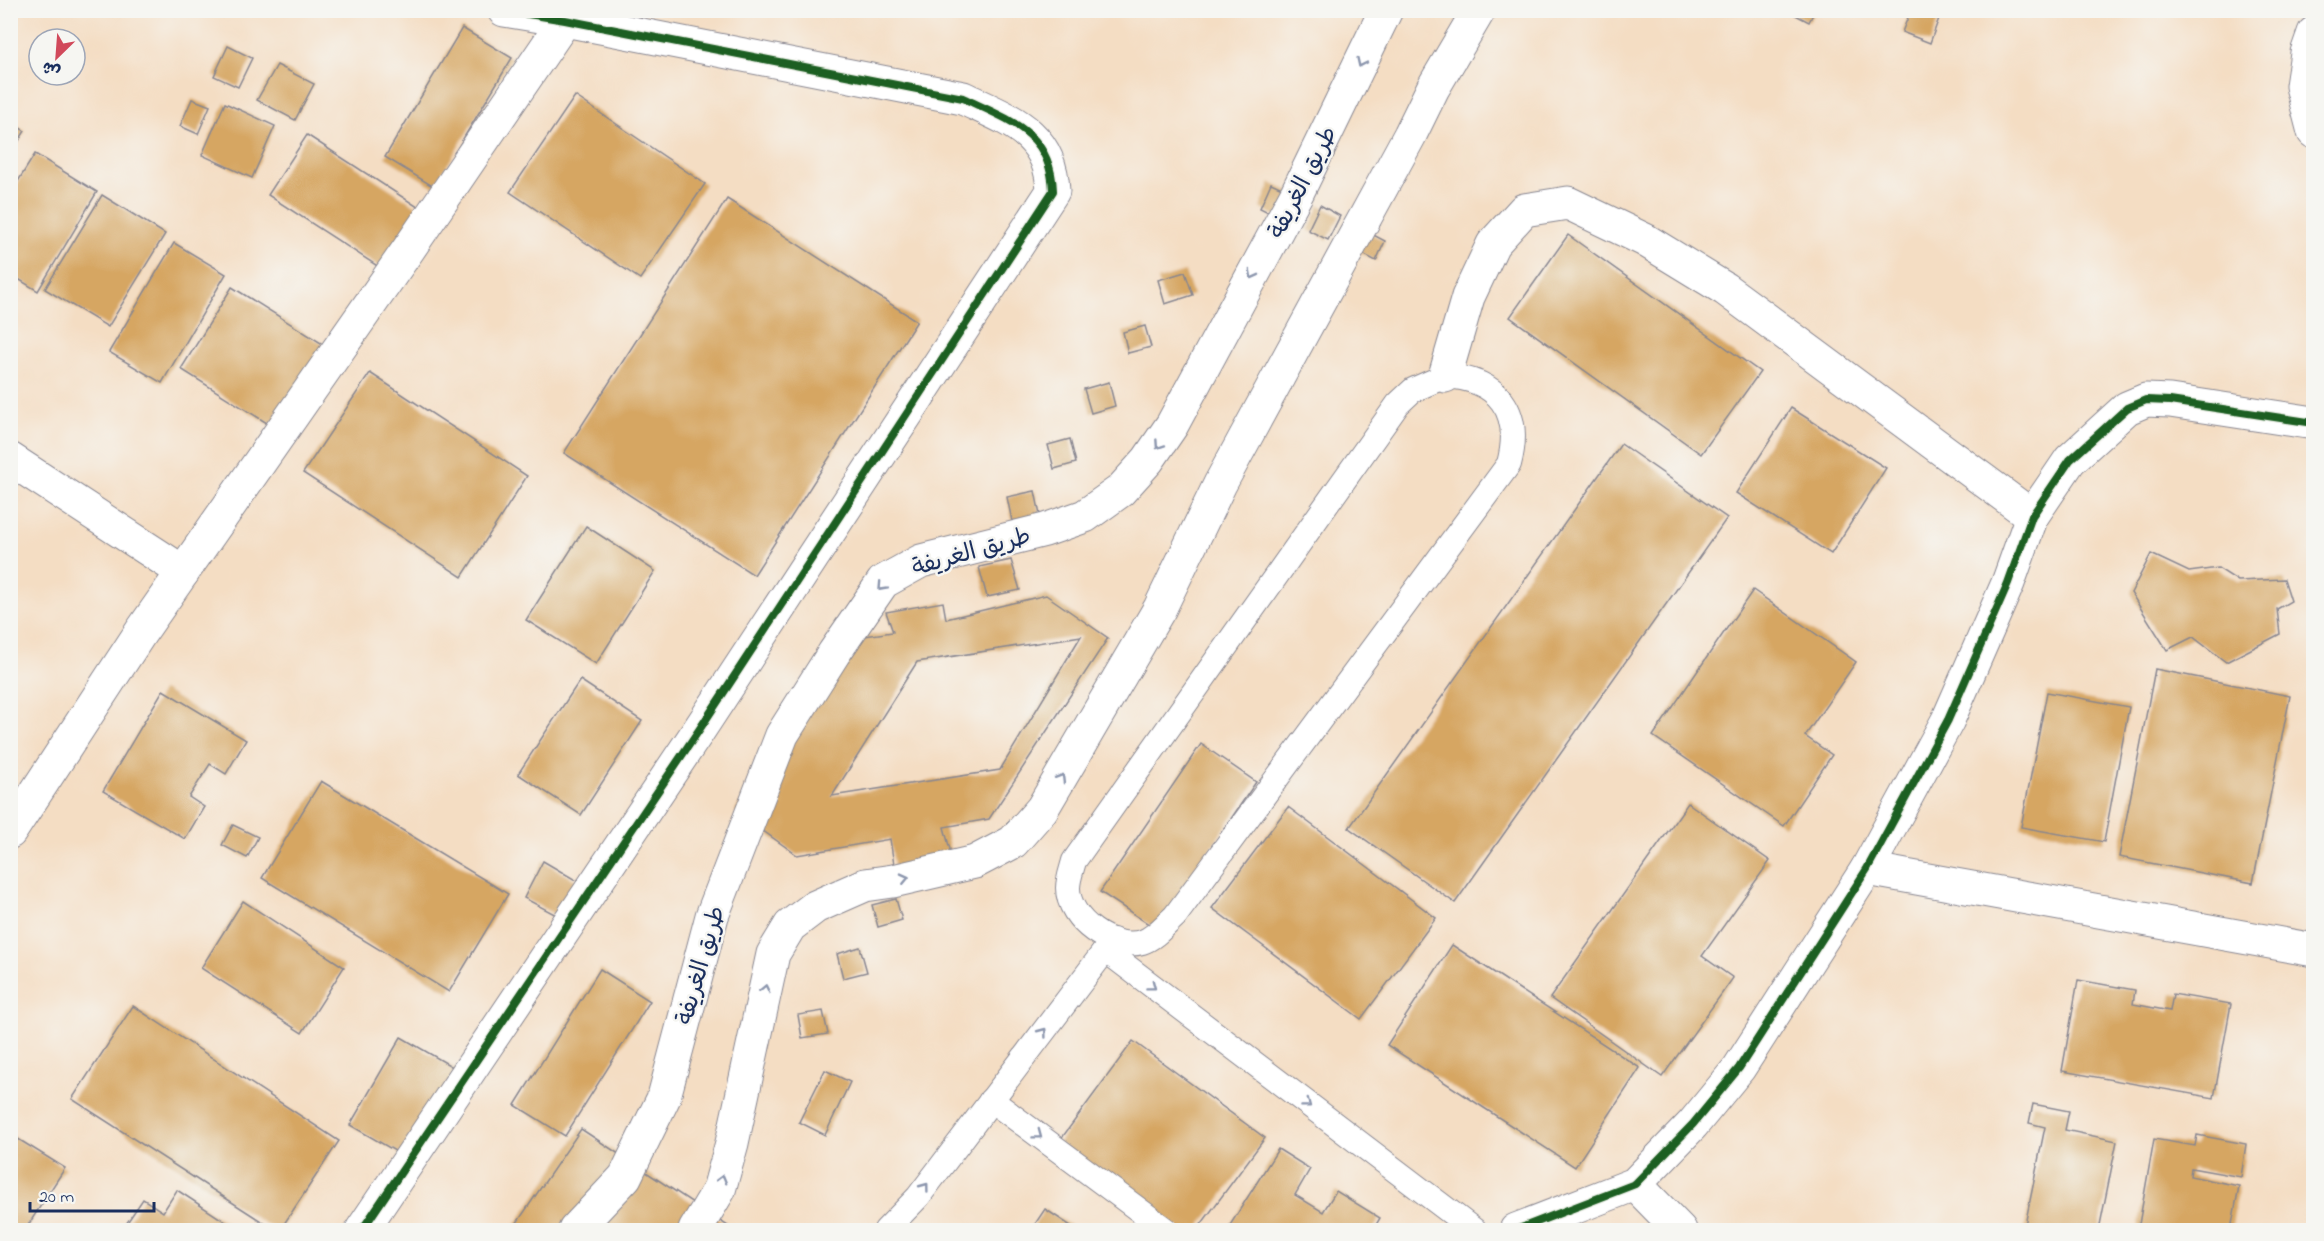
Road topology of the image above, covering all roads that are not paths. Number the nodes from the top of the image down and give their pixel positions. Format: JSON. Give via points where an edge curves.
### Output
{"nodes":[{"id":1,"x":504,"y":10,"type":"edge"},
{"id":2,"x":1386,"y":10,"type":"edge"},
{"id":3,"x":1479,"y":10,"type":"edge"},
{"id":4,"x":565,"y":20,"type":"junction"},
{"id":5,"x":2313,"y":33,"type":"edge"},
{"id":6,"x":2313,"y":132,"type":"edge"},
{"id":7,"x":1444,"y":376,"type":"junction"},
{"id":8,"x":2313,"y":423,"type":"edge"},
{"id":9,"x":10,"y":459,"type":"edge"},
{"id":10,"x":2032,"y":516,"type":"junction"},
{"id":11,"x":183,"y":572,"type":"junction"},
{"id":12,"x":10,"y":832,"type":"edge"},
{"id":13,"x":1867,"y":869,"type":"junction"},
{"id":14,"x":1109,"y":945,"type":"junction"},
{"id":15,"x":2313,"y":950,"type":"edge"},
{"id":16,"x":991,"y":1100,"type":"junction"},
{"id":17,"x":1635,"y":1184,"type":"junction"},
{"id":18,"x":891,"y":1228,"type":"edge"},
{"id":19,"x":362,"y":1230,"type":"edge"},
{"id":20,"x":576,"y":1230,"type":"edge"},
{"id":21,"x":695,"y":1230,"type":"edge"},
{"id":22,"x":1166,"y":1230,"type":"edge"},
{"id":23,"x":1474,"y":1230,"type":"edge"},
{"id":24,"x":1516,"y":1230,"type":"edge"},
{"id":25,"x":1680,"y":1230,"type":"edge"}],
"edges":[{"from":1,"to":4,"type":"street"},
{"from":2,"to":20,"type":"street","name":"طريق الغريفة","one_way":true,"via":[[1297,193],[1172,425],[1148,460],[1120,491],[1085,516],[921,561],[883,582],[834,653],[782,735],[712,916],[664,1097],[625,1177]]},
{"from":21,"to":3,"type":"street","one_way":true,"via":[[719,1191],[773,954],[790,926],[815,907],[865,885],[975,862],[1013,842],[1042,809],[1160,608],[1220,484]]},
{"from":4,"to":11,"type":"street"},
{"from":4,"to":19,"type":"street","via":[[963,98],[1018,124],[1042,148],[1052,172],[1053,191],[705,720]]},
{"from":5,"to":6,"type":"street","via":[[2302,86]]},
{"from":7,"to":10,"type":"street","via":[[1468,297],[1493,244],[1524,210],[1568,203],[1645,240],[1725,289]]},
{"from":7,"to":14,"type":"lane","via":[[1413,390],[1398,404],[1074,861],[1068,889],[1072,904],[1083,921]]},
{"from":7,"to":14,"type":"lane","via":[[1465,377],[1483,384],[1508,410],[1514,429],[1509,464],[1175,916],[1146,941]]},
{"from":8,"to":10,"type":"street","via":[[2170,400],[2146,400],[2127,408],[2070,460]]},
{"from":9,"to":11,"type":"street"},
{"from":10,"to":13,"type":"street","via":[[2008,584],[1948,720]]},
{"from":11,"to":12,"type":"street"},
{"from":13,"to":15,"type":"street"},
{"from":13,"to":17,"type":"street","via":[[1739,1068],[1693,1124]]},
{"from":16,"to":14,"type":"lane","one_way":true},
{"from":14,"to":23,"type":"lane","one_way":true},
{"from":18,"to":16,"type":"lane","one_way":true},
{"from":16,"to":22,"type":"lane","one_way":true},
{"from":17,"to":24,"type":"street"},
{"from":17,"to":25,"type":"street"}]}
